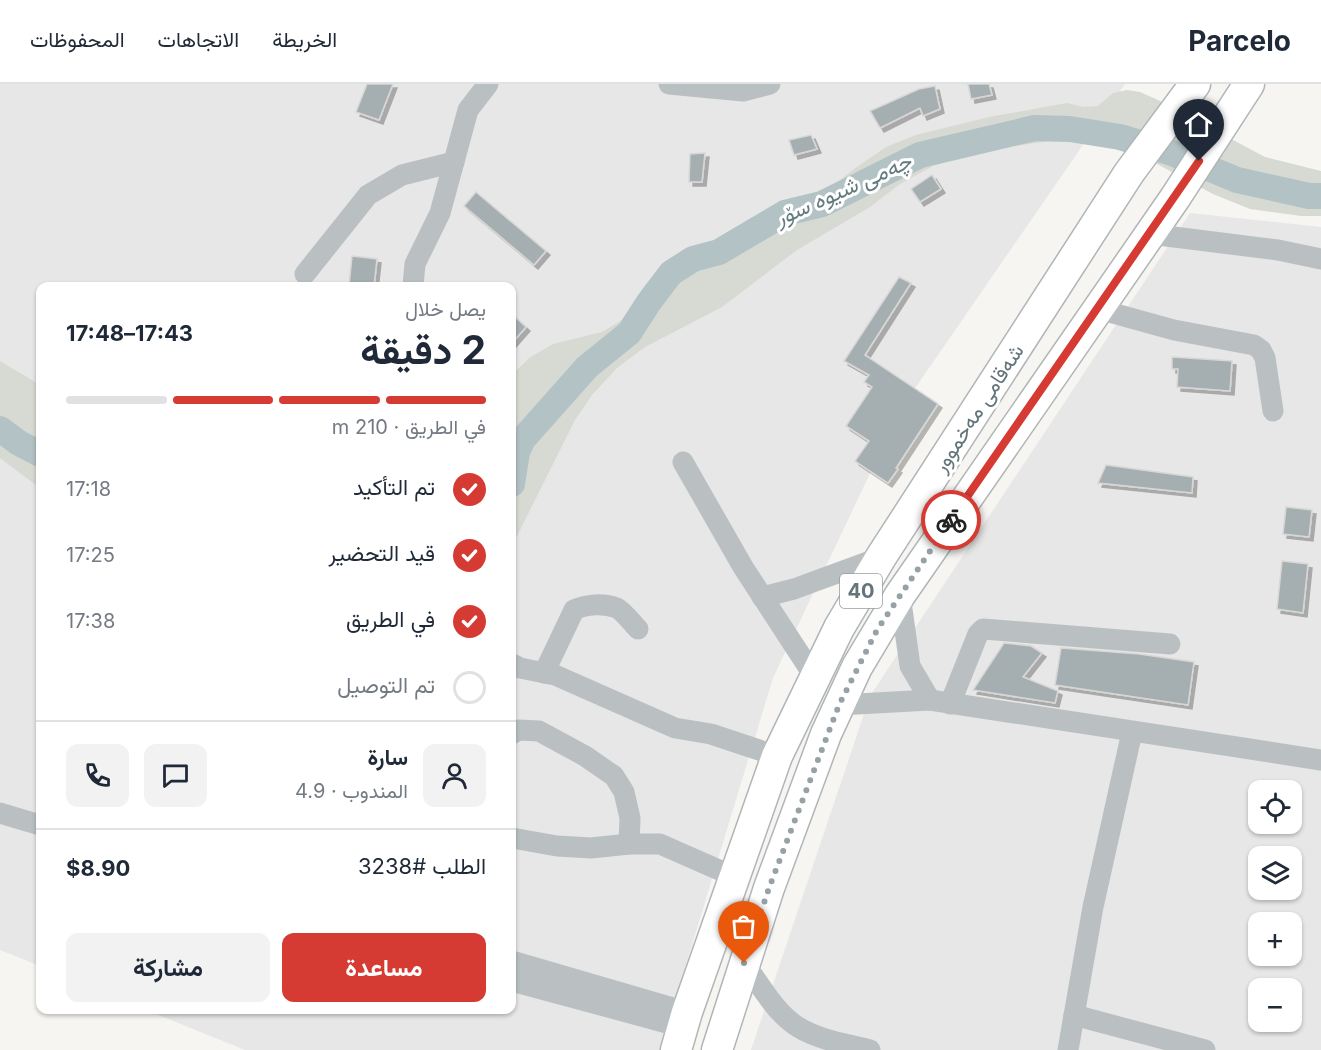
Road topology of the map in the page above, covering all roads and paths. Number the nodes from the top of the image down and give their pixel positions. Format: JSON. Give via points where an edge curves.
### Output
{"nodes":[{"id":1,"x":488,"y":84,"type":"edge"},
{"id":2,"x":669,"y":84,"type":"edge"},
{"id":3,"x":770,"y":84,"type":"edge"},
{"id":4,"x":1249,"y":84,"type":"edge"},
{"id":5,"x":1189,"y":92,"type":"edge"},
{"id":6,"x":454,"y":162,"type":"junction"},
{"id":7,"x":1150,"y":234,"type":"junction"},
{"id":8,"x":1321,"y":259,"type":"edge"},
{"id":9,"x":305,"y":274,"type":"dead end"},
{"id":10,"x":413,"y":282,"type":"edge"},
{"id":11,"x":1098,"y":309,"type":"junction"},
{"id":12,"x":1273,"y":411,"type":"dead end"},
{"id":13,"x":683,"y":462,"type":"dead end"},
{"id":14,"x":881,"y":557,"type":"junction"},
{"id":15,"x":900,"y":595,"type":"junction"},
{"id":16,"x":762,"y":597,"type":"junction"},
{"id":17,"x":638,"y":629,"type":"dead end"},
{"id":18,"x":1170,"y":644,"type":"dead end"},
{"id":19,"x":516,"y":666,"type":"edge"},
{"id":20,"x":544,"y":673,"type":"junction"},
{"id":21,"x":814,"y":676,"type":"junction"},
{"id":22,"x":940,"y":702,"type":"junction"},
{"id":23,"x":839,"y":705,"type":"junction"},
{"id":24,"x":516,"y":732,"type":"edge"},
{"id":25,"x":1132,"y":732,"type":"junction"},
{"id":26,"x":777,"y":756,"type":"junction"},
{"id":27,"x":1321,"y":760,"type":"edge"},
{"id":28,"x":0,"y":813,"type":"edge"},
{"id":29,"x":36,"y":824,"type":"edge"},
{"id":30,"x":516,"y":839,"type":"edge"},
{"id":31,"x":630,"y":844,"type":"junction"},
{"id":32,"x":735,"y":877,"type":"junction"},
{"id":33,"x":769,"y":888,"type":"junction"},
{"id":34,"x":516,"y":963,"type":"edge"},
{"id":35,"x":744,"y":963,"type":"junction"},
{"id":36,"x":516,"y":982,"type":"edge"},
{"id":37,"x":1074,"y":1015,"type":"junction"},
{"id":38,"x":682,"y":1030,"type":"edge"},
{"id":39,"x":717,"y":1050,"type":"edge"},
{"id":40,"x":870,"y":1050,"type":"edge"},
{"id":41,"x":1068,"y":1050,"type":"edge"},
{"id":42,"x":1205,"y":1050,"type":"edge"}],
"edges":[{"from":1,"to":6,"type":"street","via":[[468,110]]},
{"from":2,"to":3,"type":"street","via":[[743,91]]},
{"from":4,"to":7,"type":"highway","name":"شەقامی مەخموور","number":"40"},
{"from":5,"to":14,"type":"highway","name":"شەقامی مەخموور","number":"40","via":[[1129,173]]},
{"from":6,"to":9,"type":"street","via":[[402,175],[368,195]]},
{"from":6,"to":10,"type":"street","via":[[440,213],[415,264]]},
{"from":7,"to":8,"type":"street"},
{"from":7,"to":11,"type":"highway","name":"شەقامی مەخموور","number":"40"},
{"from":11,"to":12,"type":"street","via":[[1174,330],[1254,345],[1265,358]]},
{"from":11,"to":15,"type":"highway","name":"شەقامی مەخموور","number":"40"},
{"from":13,"to":16,"type":"street"},
{"from":14,"to":16,"type":"street","via":[[794,590]]},
{"from":14,"to":21,"type":"highway","name":"شەقامی مەخموور","number":"40"},
{"from":15,"to":22,"type":"street","via":[[910,666]]},
{"from":15,"to":23,"type":"highway","name":"شەقامی مەخموور","number":"40","via":[[877,630]]},
{"from":16,"to":21,"type":"street"},
{"from":17,"to":20,"type":"street","via":[[618,609],[583,605],[574,610]]},
{"from":18,"to":22,"type":"street","via":[[983,628]]},
{"from":19,"to":20,"type":"street"},
{"from":20,"to":26,"type":"street","via":[[675,728],[711,734]]},
{"from":21,"to":26,"type":"highway","name":"شەقامی مەخموور","number":"40"},
{"from":22,"to":23,"type":"street"},
{"from":22,"to":25,"type":"street"},
{"from":23,"to":33,"type":"highway","name":"شەقامی مەخموور","number":"40"},
{"from":24,"to":31,"type":"street","via":[[539,731],[614,776],[628,809]]},
{"from":25,"to":27,"type":"street"},
{"from":25,"to":37,"type":"street","via":[[1093,907]]},
{"from":26,"to":32,"type":"highway","name":"شەقامی مەخموور","number":"40"},
{"from":28,"to":29,"type":"street"},
{"from":30,"to":31,"type":"street","via":[[591,848]]},
{"from":31,"to":32,"type":"street","via":[[660,844]]},
{"from":32,"to":33,"type":"highway"},
{"from":32,"to":38,"type":"highway","name":"شەقامی مەخموور","number":"40"},
{"from":33,"to":35,"type":"highway","name":"شەقامی مەخموور","number":"40"},
{"from":34,"to":38,"type":"street"},
{"from":35,"to":39,"type":"highway","name":"شەقامی مەخموور","number":"40"},
{"from":35,"to":40,"type":"street","via":[[783,1015],[799,1027]]},
{"from":36,"to":38,"type":"street"},
{"from":37,"to":41,"type":"street"},
{"from":37,"to":42,"type":"street"}]}
